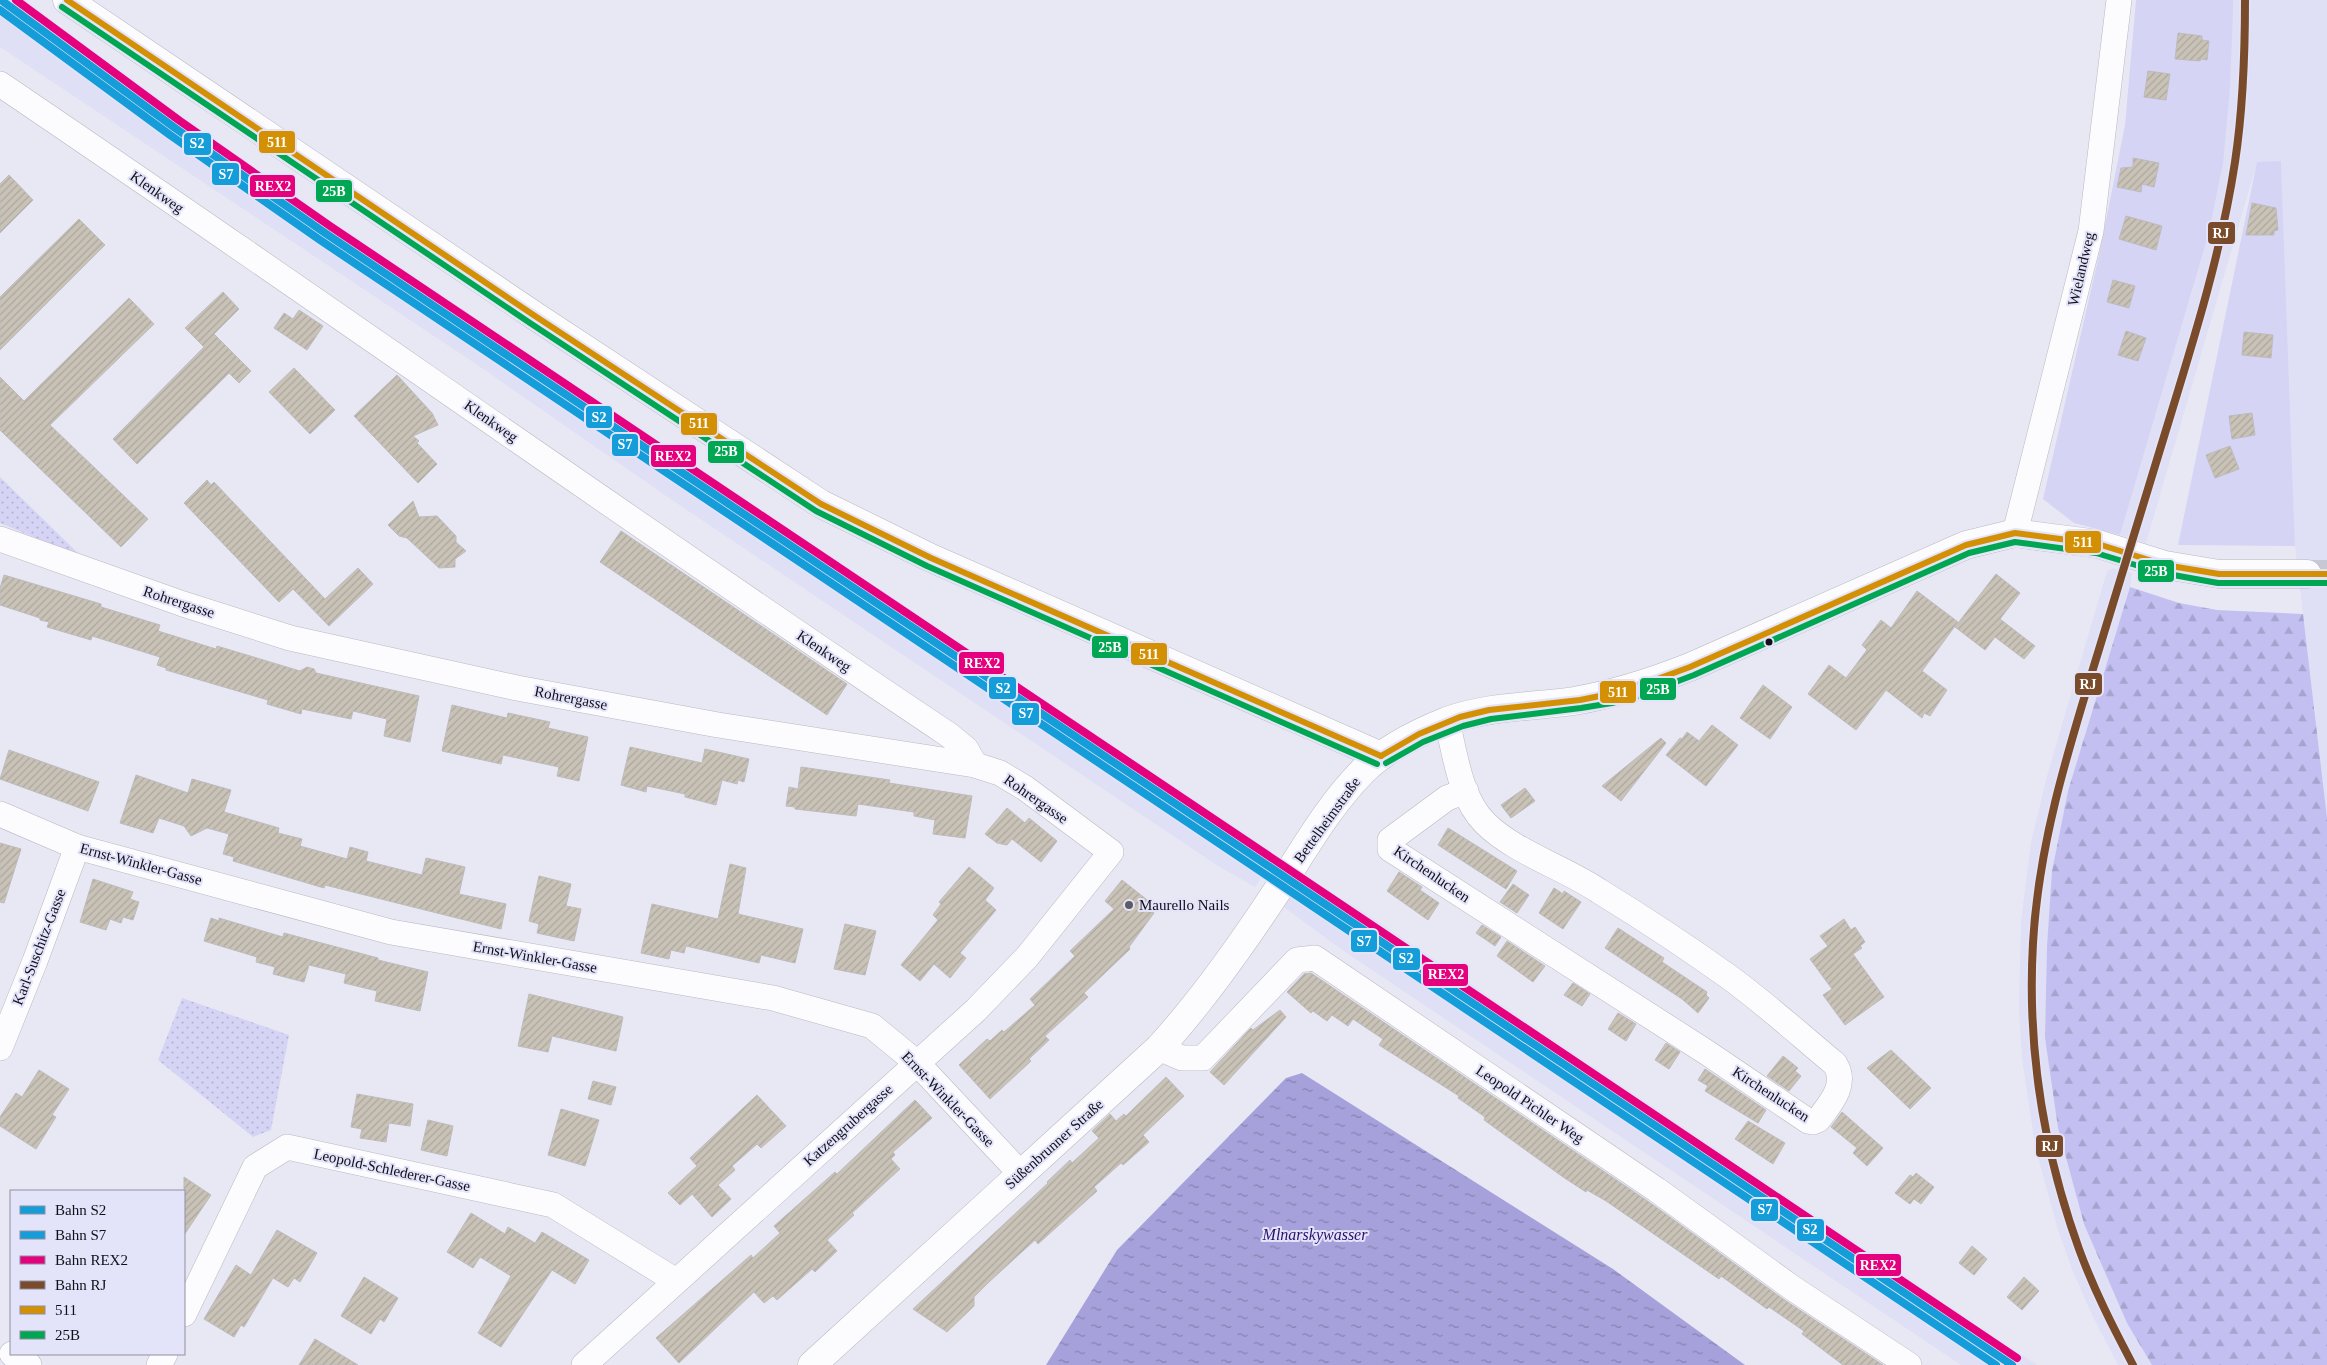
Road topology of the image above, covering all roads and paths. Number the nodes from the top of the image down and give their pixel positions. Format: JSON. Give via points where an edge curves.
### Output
{"nodes":[{"id":1,"x":67,"y":0,"type":"edge"},
{"id":2,"x":2119,"y":0,"type":"edge"},
{"id":3,"x":0,"y":84,"type":"edge"},
{"id":4,"x":2015,"y":533,"type":"junction"},
{"id":5,"x":0,"y":539,"type":"edge"},
{"id":6,"x":2307,"y":574,"type":"tunnel mouth"},
{"id":7,"x":1447,"y":721,"type":"junction"},
{"id":8,"x":1380,"y":756,"type":"junction"},
{"id":9,"x":975,"y":765,"type":"junction"},
{"id":10,"x":1466,"y":791,"type":"junction"},
{"id":11,"x":0,"y":814,"type":"edge"},
{"id":12,"x":77,"y":847,"type":"junction"},
{"id":13,"x":1097,"y":870,"type":"joint"},
{"id":14,"x":1271,"y":901,"type":"joint"},
{"id":15,"x":0,"y":1048,"type":"edge"},
{"id":16,"x":1160,"y":1048,"type":"junction"},
{"id":17,"x":917,"y":1063,"type":"junction"},
{"id":18,"x":1021,"y":1174,"type":"junction"},
{"id":19,"x":676,"y":1281,"type":"junction"},
{"id":20,"x":185,"y":1312,"type":"edge"},
{"id":21,"x":15,"y":1355,"type":"edge"},
{"id":22,"x":29,"y":1365,"type":"edge"},
{"id":23,"x":584,"y":1365,"type":"edge"},
{"id":24,"x":812,"y":1365,"type":"edge"},
{"id":25,"x":1909,"y":1365,"type":"edge"}],
"edges":[{"from":1,"to":8,"type":"street","via":[[535,316],[821,504],[931,558]]},
{"from":2,"to":4,"type":"street","name":"Wielandweg","via":[[2091,231]]},
{"from":3,"to":9,"type":"street","name":"Klenkweg","via":[[666,544],[949,735],[966,749]]},
{"from":4,"to":6,"type":"street","name":"Bettelheimstraße","via":[[2098,544],[2165,565],[2219,574]]},
{"from":4,"to":7,"type":"street","name":"Bettelheimstraße","via":[[1966,545],[1645,684],[1610,695],[1489,710]]},
{"from":5,"to":9,"type":"street","name":"Rohrergasse","via":[[290,638],[517,688],[709,724]]},
{"from":7,"to":8,"type":"street","name":"Bettelheimstraße","via":[[1407,739]]},
{"from":7,"to":10,"type":"street","name":"Kirchenlucken"},
{"from":8,"to":14,"type":"street","name":"Bettelheimstraße","via":[[1335,805]]},
{"from":9,"to":13,"type":"street","name":"Rohrergasse","via":[[1000,773],[1025,788],[1111,852]]},
{"from":10,"to":10,"type":"street","name":"Kirchenlucken","via":[[1447,798],[1390,840],[1390,849],[1808,1121],[1818,1120],[1838,1088],[1839,1073],[1835,1064],[1730,978],[1663,932],[1597,889],[1500,836],[1474,810]]},
{"from":11,"to":12,"type":"street","name":"Ernst-Winkler-Gasse"},
{"from":12,"to":15,"type":"street","name":"Karl-Suschitz-Gasse"},
{"from":12,"to":17,"type":"street","name":"Ernst-Winkler-Gasse","via":[[390,932],[773,998],[872,1026]]},
{"from":13,"to":17,"type":"street","name":"Katzengrubergasse","via":[[1028,957]]},
{"from":14,"to":16,"type":"street","name":"Süßenbrunner Straße","via":[[1206,992]]},
{"from":16,"to":18,"type":"street","name":"Süßenbrunner Straße"},
{"from":16,"to":25,"type":"street","name":"Leopold Pichler Weg","via":[[1182,1058],[1203,1058],[1297,960],[1315,958]]},
{"from":17,"to":18,"type":"street","name":"Ernst-Winkler-Gasse"},
{"from":17,"to":19,"type":"street","name":"Katzengrubergasse"},
{"from":18,"to":24,"type":"street","name":"Süßenbrunner Straße"},
{"from":19,"to":20,"type":"street","name":"Leopold-Schlederer-Gasse","via":[[553,1206],[287,1147],[255,1167]]},
{"from":19,"to":23,"type":"street","name":"Katzengrubergasse"},
{"from":21,"to":22,"type":"street"}]}
